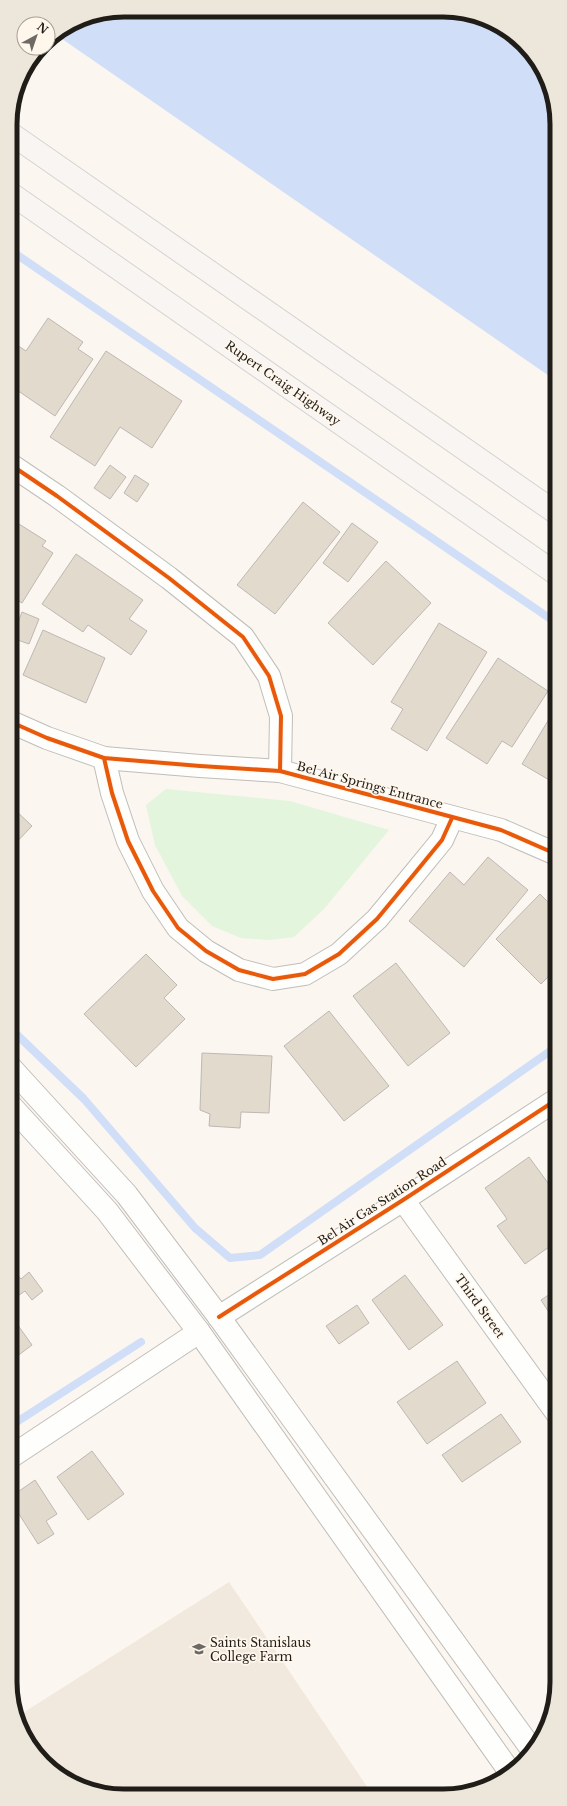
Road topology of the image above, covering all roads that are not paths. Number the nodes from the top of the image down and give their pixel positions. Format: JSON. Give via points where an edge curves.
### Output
{"nodes":[{"id":1,"x":17,"y":138,"type":"edge"},
{"id":2,"x":17,"y":197,"type":"edge"},
{"id":3,"x":17,"y":469,"type":"edge"},
{"id":4,"x":550,"y":509,"type":"edge"},
{"id":5,"x":550,"y":570,"type":"edge"},
{"id":6,"x":17,"y":725,"type":"edge"},
{"id":7,"x":104,"y":758,"type":"junction"},
{"id":8,"x":280,"y":771,"type":"junction"},
{"id":9,"x":452,"y":818,"type":"junction"},
{"id":10,"x":550,"y":851,"type":"edge"},
{"id":11,"x":17,"y":1075,"type":"edge"},
{"id":12,"x":550,"y":1104,"type":"edge"},
{"id":13,"x":17,"y":1113,"type":"edge"},
{"id":14,"x":403,"y":1200,"type":"junction"},
{"id":15,"x":219,"y":1317,"type":"junction"},
{"id":16,"x":199,"y":1332,"type":"junction"},
{"id":17,"x":550,"y":1404,"type":"edge"},
{"id":18,"x":17,"y":1453,"type":"edge"},
{"id":19,"x":529,"y":1746,"type":"edge"},
{"id":20,"x":507,"y":1768,"type":"edge"}],
"edges":[{"from":1,"to":4,"type":"main road"},
{"from":2,"to":5,"type":"main road","name":"Rupert Craig Highway"},
{"from":3,"to":8,"type":"street","via":[[168,578],[243,638],[269,676],[281,716]]},
{"from":6,"to":7,"type":"street","name":"Bel Air Springs Entrance"},
{"from":7,"to":8,"type":"street","name":"Bel Air Springs Entrance"},
{"from":7,"to":9,"type":"street","via":[[112,793],[128,841],[153,891],[178,928],[206,951],[239,970],[273,979],[305,974],[339,954],[377,919],[442,840]]},
{"from":8,"to":9,"type":"street","name":"Bel Air Springs Entrance"},
{"from":9,"to":10,"type":"street","name":"Bel Air Springs Entrance","via":[[501,830]]},
{"from":11,"to":15,"type":"street","via":[[127,1195]]},
{"from":12,"to":14,"type":"street","name":"Bel Air Gas Station Road"},
{"from":13,"to":16,"type":"street","via":[[107,1212]]},
{"from":14,"to":15,"type":"street","name":"Bel Air Gas Station Road"},
{"from":14,"to":17,"type":"street","name":"Third Street"},
{"from":15,"to":19,"type":"street"},
{"from":16,"to":18,"type":"street"},
{"from":16,"to":20,"type":"street"}]}
